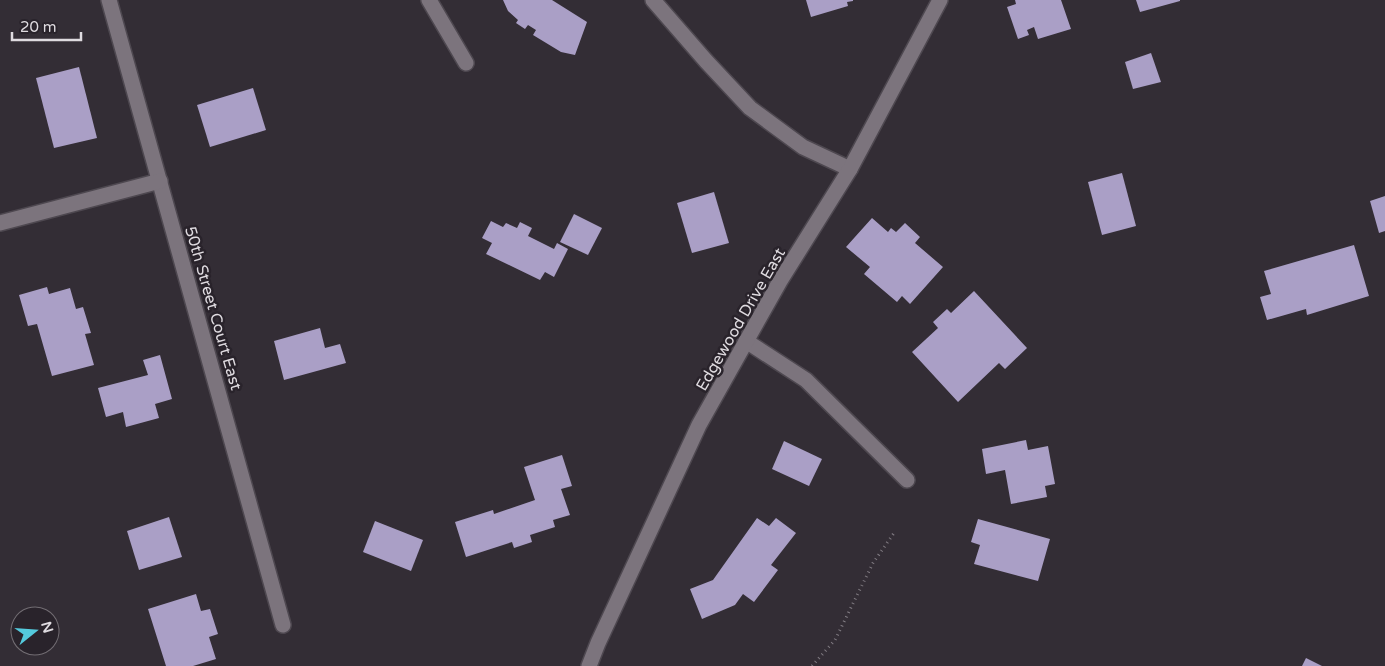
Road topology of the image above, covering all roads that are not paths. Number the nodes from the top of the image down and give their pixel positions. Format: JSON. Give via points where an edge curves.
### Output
{"nodes":[{"id":1,"x":110,"y":0,"type":"edge"},
{"id":2,"x":429,"y":0,"type":"edge"},
{"id":3,"x":653,"y":0,"type":"edge"},
{"id":4,"x":940,"y":0,"type":"edge"},
{"id":5,"x":466,"y":63,"type":"dead end"},
{"id":6,"x":850,"y":169,"type":"junction"},
{"id":7,"x":160,"y":181,"type":"junction"},
{"id":8,"x":0,"y":223,"type":"edge"},
{"id":9,"x":746,"y":341,"type":"junction"},
{"id":10,"x":907,"y":480,"type":"dead end"},
{"id":11,"x":284,"y":625,"type":"dead end"},
{"id":12,"x":589,"y":666,"type":"edge"}],
"edges":[{"from":1,"to":7,"type":"street","name":"50th Street Court East"},
{"from":2,"to":5,"type":"street"},
{"from":3,"to":6,"type":"street","via":[[750,108],[803,147]]},
{"from":4,"to":6,"type":"street","name":"Edgewood Drive East"},
{"from":6,"to":9,"type":"street","name":"Edgewood Drive East"},
{"from":7,"to":8,"type":"street"},
{"from":7,"to":11,"type":"street","name":"50th Street Court East"},
{"from":9,"to":10,"type":"street","via":[[806,380]]},
{"from":9,"to":12,"type":"street","name":"Edgewood Drive East","via":[[699,425]]}]}
